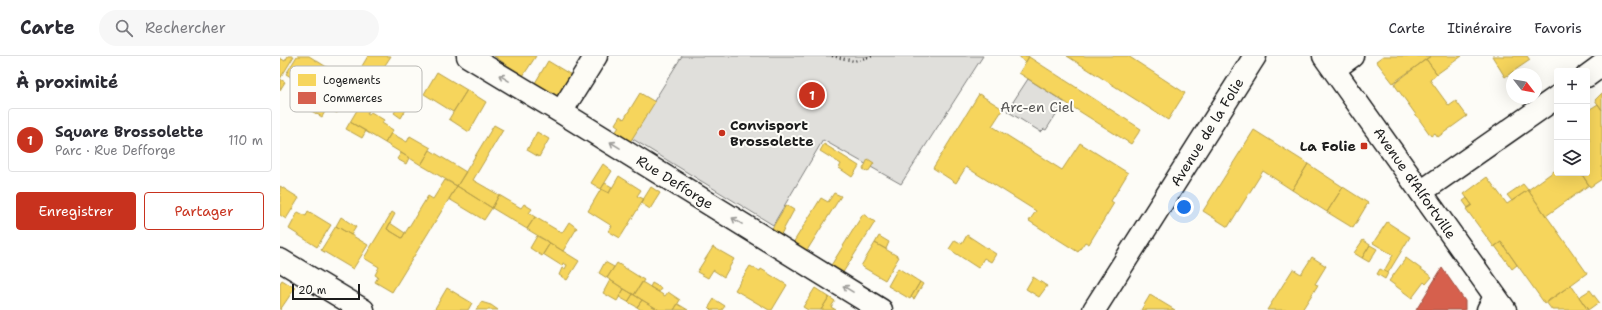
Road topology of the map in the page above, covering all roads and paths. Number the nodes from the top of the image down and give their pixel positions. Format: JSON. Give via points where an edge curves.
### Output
{"nodes":[{"id":1,"x":468,"y":56,"type":"edge"},
{"id":2,"x":596,"y":56,"type":"edge"},
{"id":3,"x":832,"y":56,"type":"edge"},
{"id":4,"x":873,"y":56,"type":"edge"},
{"id":5,"x":1255,"y":56,"type":"edge"},
{"id":6,"x":1352,"y":56,"type":"edge"},
{"id":7,"x":1329,"y":63,"type":"edge"},
{"id":8,"x":1602,"y":65,"type":"edge"},
{"id":9,"x":1590,"y":74,"type":"edge"},
{"id":10,"x":1554,"y":99,"type":"edge"},
{"id":11,"x":561,"y":112,"type":"junction"},
{"id":12,"x":1421,"y":192,"type":"junction"},
{"id":13,"x":280,"y":260,"type":"edge"},
{"id":14,"x":1496,"y":306,"type":"edge"},
{"id":15,"x":363,"y":310,"type":"edge"},
{"id":16,"x":881,"y":310,"type":"edge"},
{"id":17,"x":1094,"y":310,"type":"edge"}],
"edges":[{"from":11,"to":1,"type":"street","name":"Rue Defforge","one_way":true},
{"from":2,"to":11,"type":"street"},
{"from":3,"to":4,"type":"path","via":[[854,61]]},
{"from":5,"to":17,"type":"street","name":"Avenue de la Folie"},
{"from":6,"to":7,"type":"street"},
{"from":7,"to":12,"type":"street","name":"Avenue d'Alfortville"},
{"from":8,"to":9,"type":"street"},
{"from":10,"to":12,"type":"street"},
{"from":16,"to":11,"type":"street","name":"Rue Defforge","one_way":true},
{"from":12,"to":14,"type":"street","name":"Avenue d'Alfortville"},
{"from":13,"to":15,"type":"street"}]}
